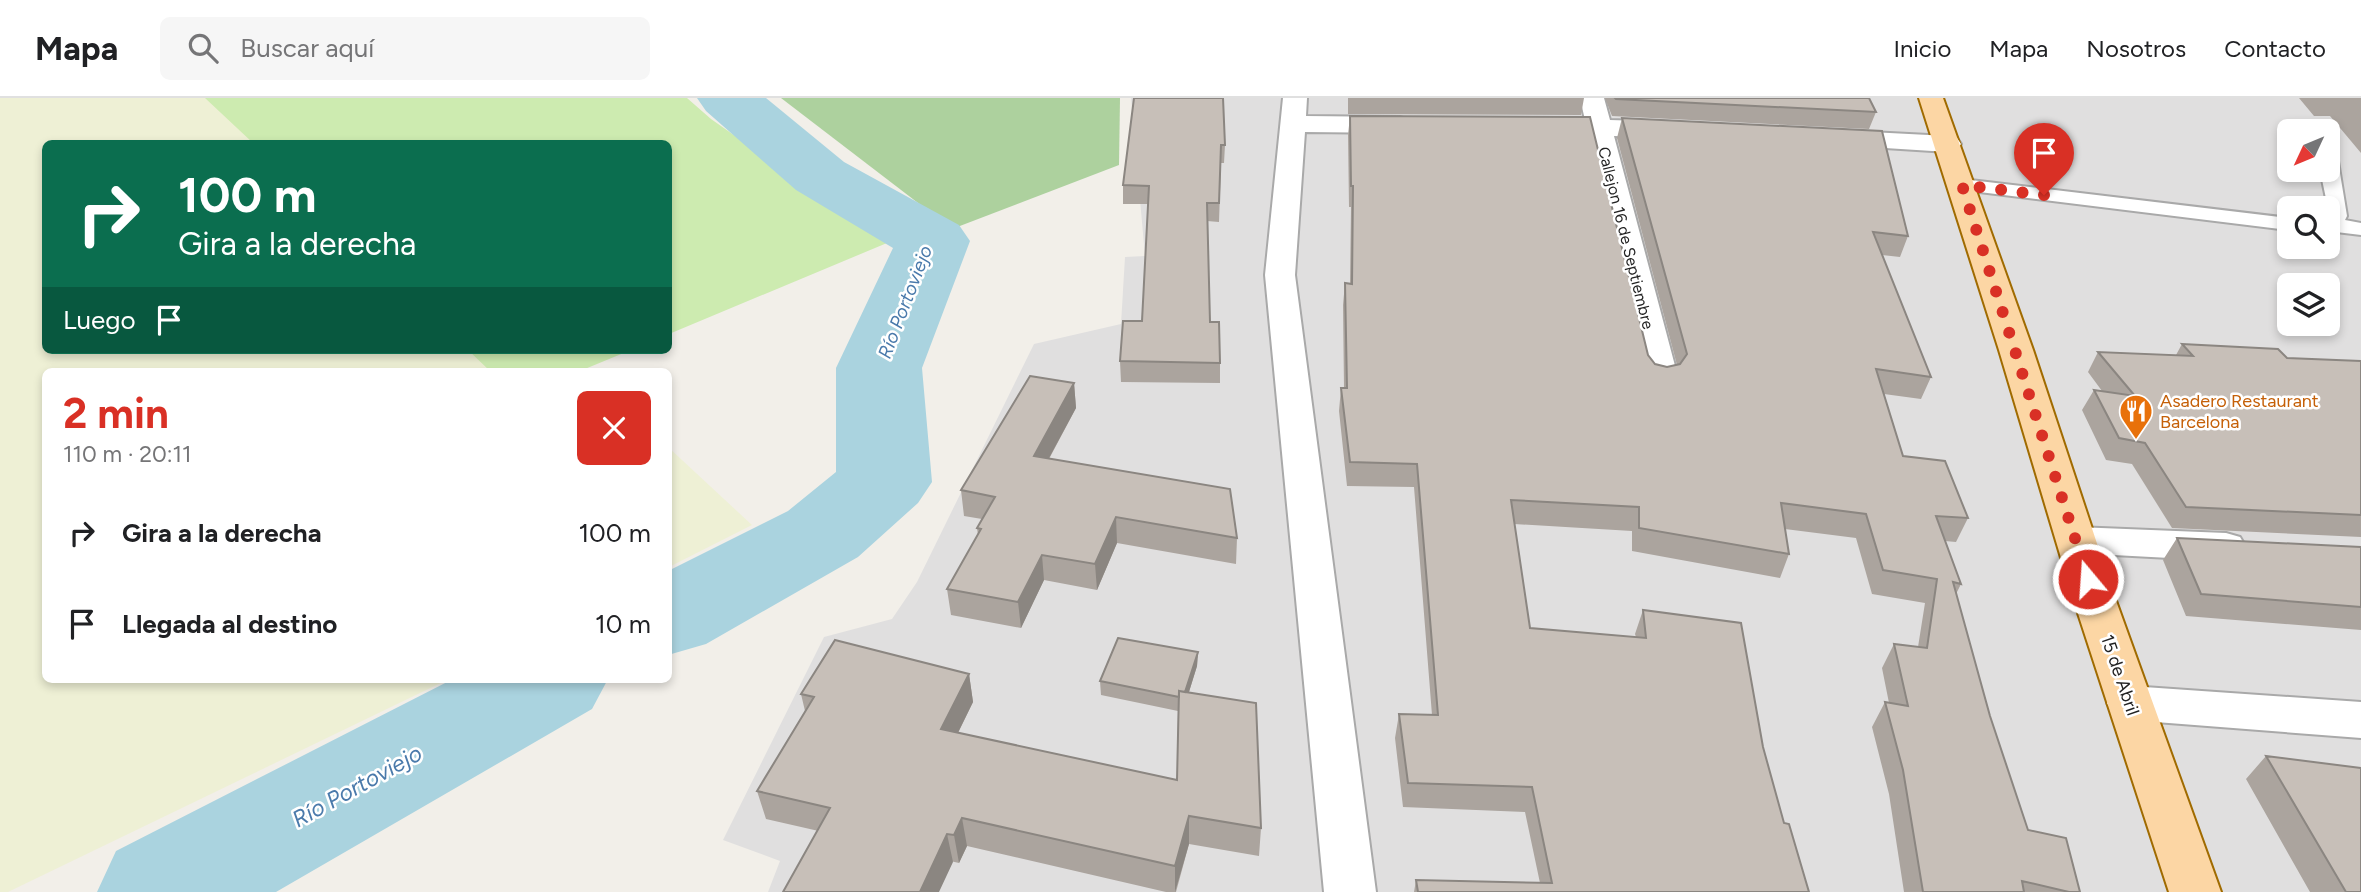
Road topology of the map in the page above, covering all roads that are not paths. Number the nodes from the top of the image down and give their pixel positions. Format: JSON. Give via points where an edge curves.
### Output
{"nodes":[{"id":1,"x":1931,"y":98,"type":"edge"},
{"id":2,"x":1293,"y":111,"type":"edge"},
{"id":3,"x":1594,"y":112,"type":"edge"},
{"id":4,"x":1430,"y":125,"type":"edge"},
{"id":5,"x":1514,"y":126,"type":"edge"},
{"id":6,"x":1692,"y":131,"type":"edge"},
{"id":7,"x":1813,"y":137,"type":"edge"},
{"id":8,"x":1948,"y":144,"type":"junction"},
{"id":9,"x":1962,"y":185,"type":"junction"},
{"id":10,"x":2277,"y":223,"type":"edge"},
{"id":11,"x":2340,"y":226,"type":"edge"},
{"id":12,"x":2361,"y":229,"type":"edge"},
{"id":13,"x":1661,"y":377,"type":"edge"},
{"id":14,"x":2076,"y":540,"type":"junction"},
{"id":15,"x":2266,"y":549,"type":"edge"},
{"id":16,"x":2130,"y":703,"type":"junction"},
{"id":17,"x":2361,"y":720,"type":"edge"},
{"id":18,"x":1350,"y":892,"type":"edge"},
{"id":19,"x":2194,"y":892,"type":"edge"}],
"edges":[{"from":1,"to":8,"type":"main road","name":"15 de Abril"},
{"from":2,"to":4,"type":"street"},
{"from":2,"to":18,"type":"street","via":[[1280,275]]},
{"from":3,"to":5,"type":"street"},
{"from":3,"to":6,"type":"street"},
{"from":3,"to":13,"type":"street","name":"Callejon 16 de Septiembre"},
{"from":7,"to":8,"type":"street"},
{"from":8,"to":9,"type":"main road","name":"15 de Abril"},
{"from":9,"to":10,"type":"lane"},
{"from":9,"to":14,"type":"main road","name":"15 de Abril"},
{"from":11,"to":12,"type":"lane"},
{"from":14,"to":15,"type":"street"},
{"from":14,"to":16,"type":"main road","name":"15 de Abril"},
{"from":16,"to":17,"type":"street"},
{"from":16,"to":19,"type":"main road","name":"15 de Abril"}]}
